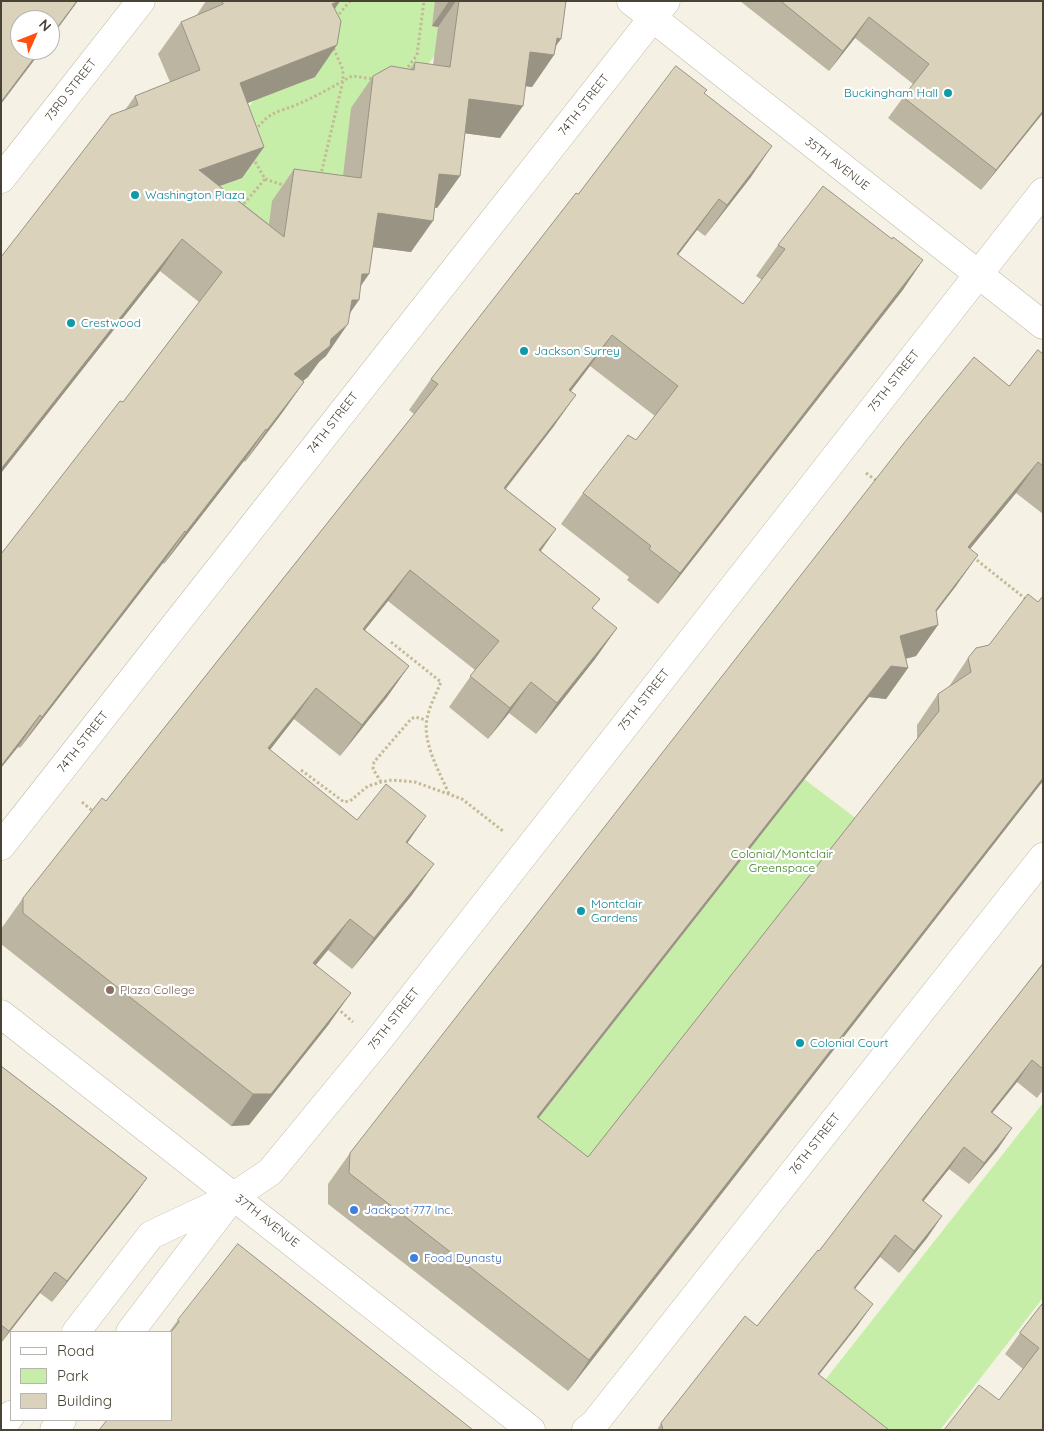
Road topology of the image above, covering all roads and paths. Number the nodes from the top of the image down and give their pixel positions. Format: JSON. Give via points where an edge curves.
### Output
{"nodes":[{"id":1,"x":141,"y":1,"type":"edge"},
{"id":2,"x":350,"y":1,"type":"edge"},
{"id":3,"x":424,"y":1,"type":"edge"},
{"id":4,"x":631,"y":1,"type":"edge"},
{"id":5,"x":659,"y":10,"type":"edge"},
{"id":6,"x":334,"y":20,"type":"edge"},
{"id":7,"x":330,"y":40,"type":"edge"},
{"id":8,"x":399,"y":75,"type":"edge"},
{"id":9,"x":375,"y":79,"type":"edge"},
{"id":10,"x":342,"y":81,"type":"junction"},
{"id":11,"x":251,"y":136,"type":"edge"},
{"id":12,"x":252,"y":151,"type":"edge"},
{"id":13,"x":1,"y":179,"type":"edge"},
{"id":14,"x":265,"y":179,"type":"junction"},
{"id":15,"x":312,"y":179,"type":"edge"},
{"id":16,"x":292,"y":188,"type":"edge"},
{"id":17,"x":1043,"y":192,"type":"edge"},
{"id":18,"x":246,"y":215,"type":"edge"},
{"id":19,"x":978,"y":274,"type":"junction"},
{"id":20,"x":1043,"y":325,"type":"edge"},
{"id":21,"x":866,"y":473,"type":"dead end"},
{"id":22,"x":881,"y":484,"type":"edge"},
{"id":23,"x":968,"y":554,"type":"edge"},
{"id":24,"x":1028,"y":601,"type":"edge"},
{"id":25,"x":391,"y":642,"type":"dead end"},
{"id":26,"x":426,"y":720,"type":"junction"},
{"id":27,"x":301,"y":770,"type":"dead end"},
{"id":28,"x":381,"y":782,"type":"junction"},
{"id":29,"x":449,"y":794,"type":"junction"},
{"id":30,"x":82,"y":802,"type":"dead end"},
{"id":31,"x":97,"y":814,"type":"edge"},
{"id":32,"x":506,"y":833,"type":"dead end"},
{"id":33,"x":1,"y":846,"type":"edge"},
{"id":34,"x":1043,"y":857,"type":"edge"},
{"id":35,"x":334,"y":1006,"type":"edge"},
{"id":36,"x":1,"y":1014,"type":"edge"},
{"id":37,"x":357,"y":1025,"type":"dead end"},
{"id":38,"x":234,"y":1196,"type":"junction"},
{"id":39,"x":77,"y":1331,"type":"edge"},
{"id":40,"x":131,"y":1331,"type":"edge"},
{"id":41,"x":10,"y":1416,"type":"edge"},
{"id":42,"x":1,"y":1428,"type":"edge"},
{"id":43,"x":531,"y":1430,"type":"edge"},
{"id":44,"x":586,"y":1430,"type":"edge"}],
"edges":[{"from":1,"to":13,"type":"street","name":"73RD STREET"},
{"from":2,"to":6,"type":"path"},
{"from":3,"to":8,"type":"path","via":[[417,55]]},
{"from":4,"to":5,"type":"street","name":"35TH AVENUE"},
{"from":5,"to":19,"type":"street","name":"35TH AVENUE"},
{"from":5,"to":33,"type":"street","name":"74TH STREET"},
{"from":7,"to":10,"type":"path","via":[[343,70]]},
{"from":9,"to":10,"type":"path","via":[[352,76]]},
{"from":10,"to":11,"type":"path","via":[[297,105],[273,112]]},
{"from":10,"to":15,"type":"path","via":[[322,170]]},
{"from":12,"to":14,"type":"path"},
{"from":14,"to":16,"type":"path"},
{"from":14,"to":18,"type":"path","via":[[242,206]]},
{"from":17,"to":19,"type":"street","name":"75TH STREET"},
{"from":19,"to":20,"type":"street","name":"35TH AVENUE"},
{"from":19,"to":38,"type":"street","name":"75TH STREET","via":[[377,1042],[270,1172]]},
{"from":21,"to":22,"type":"path"},
{"from":23,"to":24,"type":"path"},
{"from":25,"to":26,"type":"path","via":[[441,682]]},
{"from":26,"to":28,"type":"path","via":[[411,718],[374,762],[373,769]]},
{"from":26,"to":29,"type":"path","via":[[433,757]]},
{"from":27,"to":28,"type":"path","via":[[344,802],[368,786]]},
{"from":28,"to":29,"type":"path","via":[[415,782]]},
{"from":29,"to":32,"type":"path","via":[[462,799]]},
{"from":30,"to":31,"type":"path"},
{"from":34,"to":44,"type":"street","name":"76TH STREET","via":[[606,1409]]},
{"from":35,"to":37,"type":"path"},
{"from":36,"to":38,"type":"street","name":"37TH AVENUE"},
{"from":38,"to":39,"type":"street","name":"75TH STREET","via":[[150,1235]]},
{"from":38,"to":40,"type":"street","name":"75TH STREET"},
{"from":38,"to":43,"type":"street","name":"37TH AVENUE"},
{"from":41,"to":42,"type":"street"}]}
